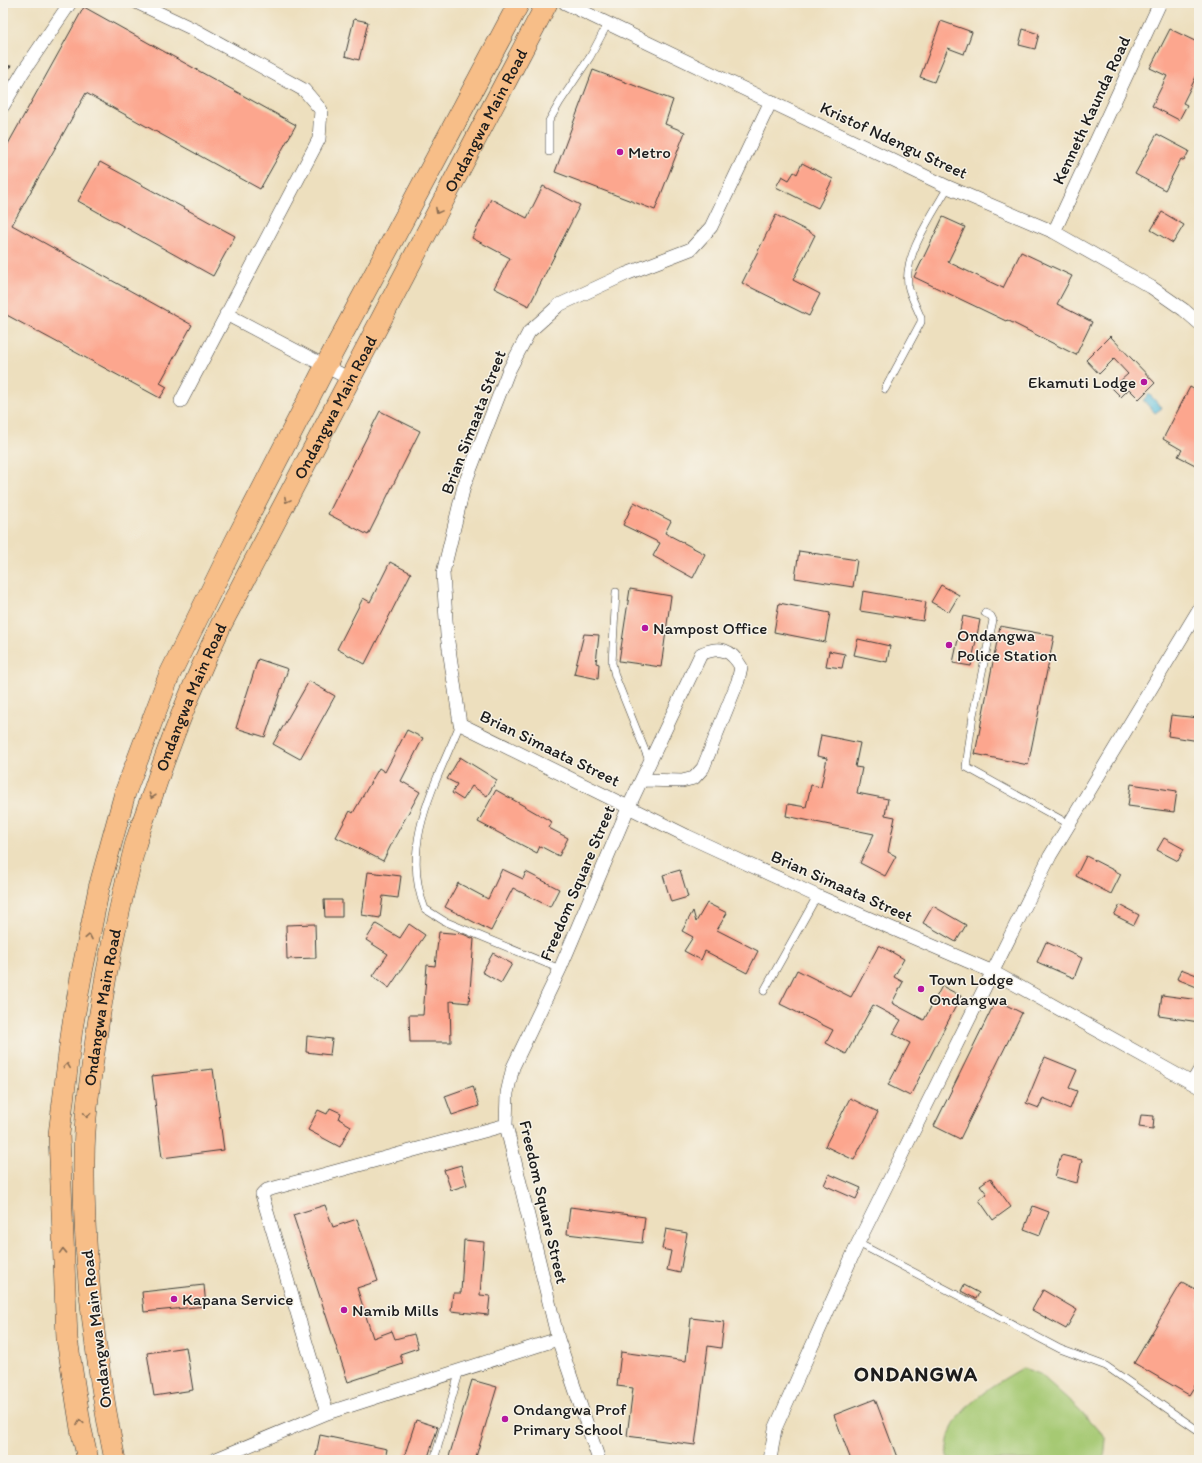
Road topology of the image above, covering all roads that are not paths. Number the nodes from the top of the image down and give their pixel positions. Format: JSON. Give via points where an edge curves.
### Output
{"nodes":[{"id":1,"x":70,"y":3,"type":"edge"},
{"id":2,"x":138,"y":3,"type":"edge"},
{"id":3,"x":519,"y":3,"type":"edge"},
{"id":4,"x":547,"y":3,"type":"edge"},
{"id":5,"x":565,"y":3,"type":"edge"},
{"id":6,"x":1160,"y":3,"type":"edge"},
{"id":7,"x":608,"y":23,"type":"junction"},
{"id":8,"x":771,"y":101,"type":"junction"},
{"id":9,"x":3,"y":106,"type":"edge"},
{"id":10,"x":549,"y":152,"type":"dead end"},
{"id":11,"x":948,"y":187,"type":"junction"},
{"id":12,"x":1054,"y":232,"type":"junction"},
{"id":13,"x":226,"y":314,"type":"junction"},
{"id":14,"x":1199,"y":323,"type":"edge"},
{"id":15,"x":325,"y":366,"type":"junction"},
{"id":16,"x":350,"y":379,"type":"junction"},
{"id":17,"x":885,"y":389,"type":"dead end"},
{"id":18,"x":181,"y":401,"type":"dead end"},
{"id":19,"x":616,"y":592,"type":"dead end"},
{"id":20,"x":1199,"y":610,"type":"edge"},
{"id":21,"x":985,"y":613,"type":"dead end"},
{"id":22,"x":460,"y":724,"type":"junction"},
{"id":23,"x":650,"y":764,"type":"junction"},
{"id":24,"x":643,"y":780,"type":"junction"},
{"id":25,"x":629,"y":806,"type":"junction"},
{"id":26,"x":1069,"y":824,"type":"junction"},
{"id":27,"x":817,"y":896,"type":"junction"},
{"id":28,"x":560,"y":969,"type":"junction"},
{"id":29,"x":993,"y":972,"type":"junction"},
{"id":30,"x":764,"y":991,"type":"dead end"},
{"id":31,"x":1199,"y":1070,"type":"edge"},
{"id":32,"x":1195,"y":1085,"type":"edge"},
{"id":33,"x":506,"y":1125,"type":"junction"},
{"id":34,"x":858,"y":1243,"type":"junction"},
{"id":35,"x":88,"y":1271,"type":"junction"},
{"id":36,"x":63,"y":1273,"type":"junction"},
{"id":37,"x":558,"y":1339,"type":"junction"},
{"id":38,"x":460,"y":1370,"type":"junction"},
{"id":39,"x":327,"y":1413,"type":"junction"},
{"id":40,"x":1199,"y":1431,"type":"edge"},
{"id":41,"x":88,"y":1460,"type":"edge"},
{"id":42,"x":115,"y":1460,"type":"edge"},
{"id":43,"x":214,"y":1460,"type":"edge"},
{"id":44,"x":434,"y":1460,"type":"edge"},
{"id":45,"x":599,"y":1460,"type":"edge"},
{"id":46,"x":770,"y":1460,"type":"edge"}],
"edges":[{"from":1,"to":9,"type":"street"},
{"from":2,"to":13,"type":"street","via":[[195,30],[304,90],[321,110],[319,139]]},
{"from":3,"to":15,"type":"main road","name":"Ondangwa Main Road"},
{"from":4,"to":16,"type":"main road","name":"Ondangwa Main Road","one_way":true},
{"from":5,"to":7,"type":"street","name":"Kristof Ndengu Street"},
{"from":6,"to":12,"type":"street","name":"Kenneth Kaunda Road"},
{"from":7,"to":8,"type":"street","name":"Kristof Ndengu Street"},
{"from":7,"to":10,"type":"lane","via":[[590,57],[549,121]]},
{"from":8,"to":11,"type":"street","name":"Kristof Ndengu Street"},
{"from":8,"to":22,"type":"street","name":"Brian Simaata Street","via":[[710,227],[691,249],[626,274],[559,305],[529,332],[508,372],[464,486],[443,574],[447,635]]},
{"from":11,"to":12,"type":"street","name":"Kristof Ndengu Street"},
{"from":11,"to":17,"type":"lane","via":[[909,263],[909,288],[921,322]]},
{"from":12,"to":14,"type":"street","name":"Kristof Ndengu Street","via":[[1151,287]]},
{"from":13,"to":15,"type":"street"},
{"from":13,"to":18,"type":"street"},
{"from":15,"to":16,"type":"street"},
{"from":36,"to":15,"type":"main road","name":"Ondangwa Main Road","one_way":true,"via":[[59,1134],[71,1036],[99,888],[126,792],[169,676]]},
{"from":16,"to":35,"type":"main road","name":"Ondangwa Main Road","one_way":true,"via":[[194,680],[135,844],[104,986],[90,1084],[84,1158],[84,1226]]},
{"from":19,"to":23,"type":"lane","via":[[612,663]]},
{"from":20,"to":26,"type":"street"},
{"from":21,"to":26,"type":"lane","via":[[993,620],[973,715],[966,767]]},
{"from":22,"to":25,"type":"street","name":"Brian Simaata Street"},
{"from":22,"to":28,"type":"lane","via":[[421,819],[416,845],[416,879],[425,909],[444,921]]},
{"from":23,"to":24,"type":"street","name":"Freedom Square Street"},
{"from":23,"to":24,"type":"street","name":"Freedom Square Street","via":[[701,654],[712,649],[726,651],[735,657],[741,667],[738,681],[703,768],[694,778],[682,781]]},
{"from":24,"to":25,"type":"street","name":"Freedom Square Street"},
{"from":25,"to":27,"type":"street","name":"Brian Simaata Street","via":[[687,836]]},
{"from":25,"to":28,"type":"street","name":"Freedom Square Street"},
{"from":26,"to":29,"type":"street","via":[[1050,856]]},
{"from":27,"to":29,"type":"street","name":"Brian Simaata Street"},
{"from":27,"to":30,"type":"lane"},
{"from":28,"to":33,"type":"street","name":"Freedom Square Street","via":[[513,1067],[507,1093]]},
{"from":29,"to":32,"type":"street","name":"Brian Simaata Street"},
{"from":29,"to":34,"type":"street"},
{"from":31,"to":32,"type":"street"},
{"from":33,"to":37,"type":"street","name":"Freedom Square Street"},
{"from":33,"to":39,"type":"street","via":[[267,1190],[262,1195]]},
{"from":34,"to":40,"type":"lane","via":[[1060,1349],[1106,1366]]},
{"from":34,"to":46,"type":"street","via":[[775,1429]]},
{"from":35,"to":36,"type":"main road"},
{"from":35,"to":42,"type":"main road","name":"Ondangwa Main Road","via":[[94,1336],[105,1413]]},
{"from":41,"to":36,"type":"main road","name":"Ondangwa Main Road","one_way":true,"via":[[67,1339]]},
{"from":37,"to":38,"type":"street"},
{"from":37,"to":45,"type":"street","name":"Freedom Square Street"},
{"from":38,"to":39,"type":"street"},
{"from":38,"to":44,"type":"lane"},
{"from":39,"to":43,"type":"street"}]}
